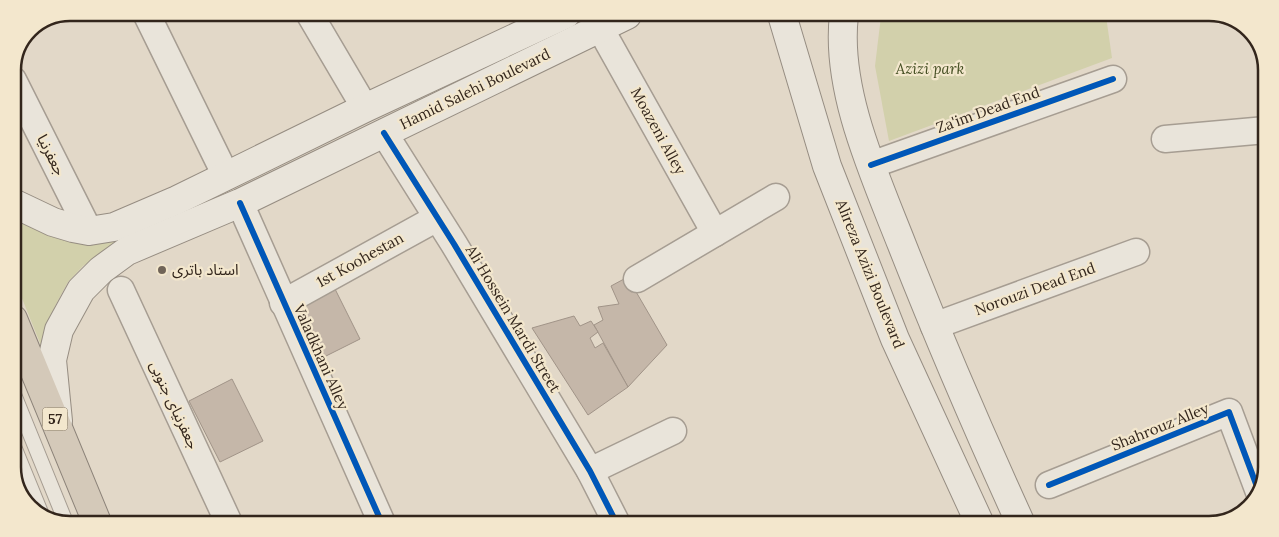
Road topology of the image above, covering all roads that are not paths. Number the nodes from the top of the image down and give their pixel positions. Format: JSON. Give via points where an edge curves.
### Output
{"nodes":[{"id":1,"x":150,"y":21,"type":"edge"},
{"id":2,"x":314,"y":21,"type":"edge"},
{"id":3,"x":551,"y":21,"type":"edge"},
{"id":4,"x":615,"y":21,"type":"edge"},
{"id":5,"x":784,"y":21,"type":"edge"},
{"id":6,"x":844,"y":21,"type":"edge"},
{"id":7,"x":600,"y":28,"type":"junction"},
{"id":8,"x":1113,"y":79,"type":"dead end"},
{"id":9,"x":21,"y":96,"type":"edge"},
{"id":10,"x":365,"y":108,"type":"junction"},
{"id":11,"x":1258,"y":131,"type":"edge"},
{"id":12,"x":384,"y":133,"type":"junction"},
{"id":13,"x":1165,"y":139,"type":"dead end"},
{"id":14,"x":871,"y":165,"type":"junction"},
{"id":15,"x":226,"y":176,"type":"junction"},
{"id":16,"x":776,"y":197,"type":"dead end"},
{"id":17,"x":240,"y":203,"type":"junction"},
{"id":18,"x":21,"y":207,"type":"edge"},
{"id":19,"x":437,"y":218,"type":"junction"},
{"id":20,"x":89,"y":231,"type":"junction"},
{"id":21,"x":715,"y":233,"type":"junction"},
{"id":22,"x":1136,"y":252,"type":"dead end"},
{"id":23,"x":637,"y":280,"type":"dead end"},
{"id":24,"x":121,"y":290,"type":"dead end"},
{"id":25,"x":283,"y":303,"type":"junction"},
{"id":26,"x":934,"y":326,"type":"junction"},
{"id":27,"x":21,"y":338,"type":"edge"},
{"id":28,"x":21,"y":412,"type":"edge"},
{"id":29,"x":59,"y":428,"type":"junction"},
{"id":30,"x":673,"y":431,"type":"dead end"},
{"id":31,"x":21,"y":464,"type":"edge"},
{"id":32,"x":590,"y":471,"type":"junction"},
{"id":33,"x":1255,"y":482,"type":"edge"},
{"id":34,"x":1049,"y":485,"type":"dead end"},
{"id":35,"x":36,"y":501,"type":"edge"},
{"id":36,"x":63,"y":515,"type":"edge"},
{"id":37,"x":94,"y":516,"type":"edge"},
{"id":38,"x":226,"y":516,"type":"edge"},
{"id":39,"x":379,"y":516,"type":"edge"},
{"id":40,"x":613,"y":516,"type":"edge"},
{"id":41,"x":976,"y":516,"type":"edge"},
{"id":42,"x":1017,"y":516,"type":"edge"}],
"edges":[{"from":1,"to":15,"type":"street"},
{"from":2,"to":10,"type":"street"},
{"from":3,"to":10,"type":"main road","name":"Hamid Salehi Boulevard"},
{"from":4,"to":7,"type":"main road","name":"Hamid Salehi Boulevard"},
{"from":5,"to":41,"type":"main road","name":"Alireza Azizi Boulevard","via":[[827,166],[895,339]]},
{"from":6,"to":14,"type":"main road","via":[[846,80]]},
{"from":7,"to":12,"type":"main road","name":"Hamid Salehi Boulevard"},
{"from":7,"to":21,"type":"street","name":"Moazeni Alley"},
{"from":8,"to":14,"type":"street","name":"Za'im Dead End"},
{"from":9,"to":20,"type":"street","name":"جعفرنیا"},
{"from":10,"to":15,"type":"main road","name":"Hamid Salehi Boulevard"},
{"from":11,"to":13,"type":"street"},
{"from":12,"to":17,"type":"main road","name":"Hamid Salehi Boulevard"},
{"from":12,"to":19,"type":"street","name":"Ali Hossein Mardi Street"},
{"from":14,"to":26,"type":"main road"},
{"from":15,"to":17,"type":"main road"},
{"from":15,"to":20,"type":"main road","name":"Hamid Salehi Boulevard","via":[[114,227]]},
{"from":16,"to":21,"type":"street"},
{"from":17,"to":25,"type":"street","name":"Valadkhani Alley"},
{"from":17,"to":29,"type":"main road","name":"Hamid Salehi Boulevard","via":[[127,251],[81,290],[59,330],[52,360]]},
{"from":18,"to":20,"type":"main road","name":"Hamid Salehi Boulevard","via":[[53,222]]},
{"from":19,"to":25,"type":"street","name":"1st Koohestan"},
{"from":19,"to":32,"type":"street","name":"Ali Hossein Mardi Street"},
{"from":21,"to":23,"type":"street"},
{"from":22,"to":26,"type":"street","name":"Norouzi Dead End"},
{"from":24,"to":38,"type":"street","name":"جعفرنیای جنوبی"},
{"from":25,"to":39,"type":"street","name":"Valadkhani Alley"},
{"from":26,"to":42,"type":"main road"},
{"from":27,"to":29,"type":"highway","number":"57"},
{"from":28,"to":36,"type":"lane"},
{"from":29,"to":37,"type":"highway","number":"57"},
{"from":30,"to":32,"type":"street"},
{"from":31,"to":35,"type":"lane"},
{"from":32,"to":40,"type":"street","name":"Ali Hossein Mardi Street"},
{"from":33,"to":34,"type":"street","name":"Shahrouz Alley","via":[[1229,412]]}]}
